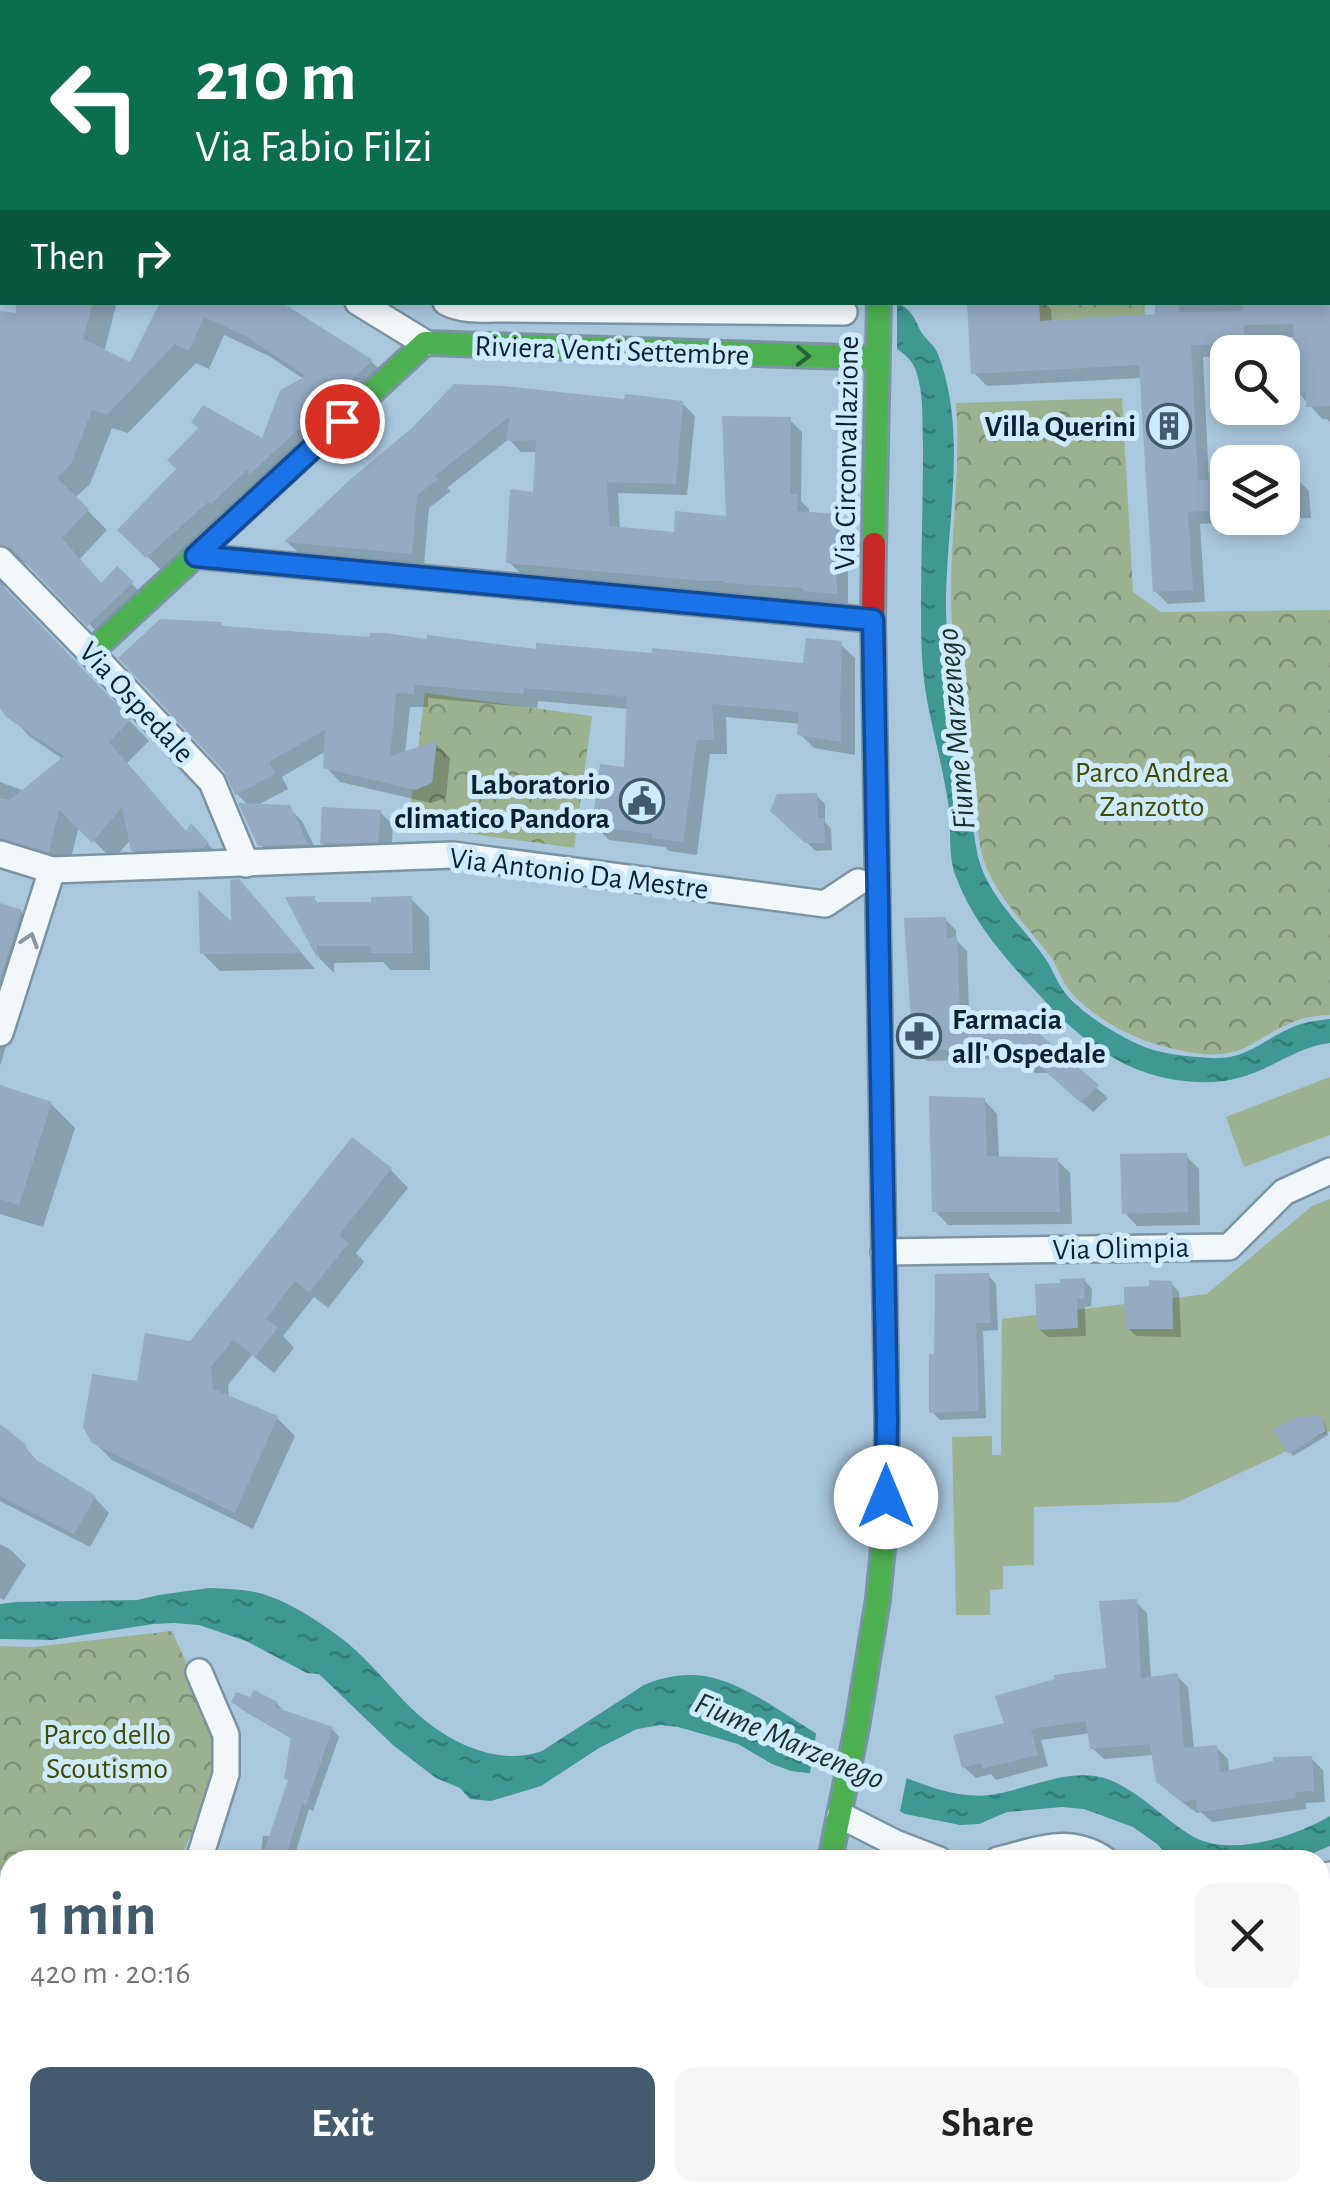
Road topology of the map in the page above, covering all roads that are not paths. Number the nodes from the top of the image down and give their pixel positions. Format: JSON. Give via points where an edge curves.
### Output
{"nodes":[{"id":1,"x":363,"y":305,"type":"edge"},
{"id":2,"x":482,"y":305,"type":"edge"},
{"id":3,"x":878,"y":305,"type":"edge"},
{"id":4,"x":844,"y":312,"type":"dead end"},
{"id":5,"x":426,"y":343,"type":"junction"},
{"id":6,"x":878,"y":358,"type":"junction"},
{"id":7,"x":196,"y":556,"type":"junction"},
{"id":8,"x":0,"y":560,"type":"edge"},
{"id":9,"x":873,"y":620,"type":"junction"},
{"id":10,"x":98,"y":647,"type":"junction"},
{"id":11,"x":0,"y":854,"type":"edge"},
{"id":12,"x":246,"y":864,"type":"junction"},
{"id":13,"x":52,"y":870,"type":"junction"},
{"id":14,"x":858,"y":882,"type":"dead end"},
{"id":15,"x":0,"y":1033,"type":"edge"},
{"id":16,"x":1330,"y":1171,"type":"edge"},
{"id":17,"x":884,"y":1252,"type":"junction"},
{"id":18,"x":199,"y":1672,"type":"dead end"},
{"id":19,"x":840,"y":1815,"type":"junction"},
{"id":20,"x":203,"y":1850,"type":"edge"},
{"id":21,"x":832,"y":1850,"type":"edge"},
{"id":22,"x":915,"y":1850,"type":"edge"},
{"id":23,"x":1038,"y":1850,"type":"edge"},
{"id":24,"x":1086,"y":1850,"type":"edge"}],
"edges":[{"from":1,"to":5,"type":"street","name":"Riviera Venti Settembre"},
{"from":2,"to":4,"type":"street"},
{"from":3,"to":6,"type":"street","name":"Via Circonvallazione"},
{"from":5,"to":6,"type":"street","name":"Riviera Venti Settembre","one_way":true},
{"from":5,"to":7,"type":"street"},
{"from":6,"to":9,"type":"street","name":"Via Circonvallazione"},
{"from":7,"to":9,"type":"street"},
{"from":7,"to":10,"type":"street"},
{"from":8,"to":10,"type":"street","name":"Via Ospedale"},
{"from":9,"to":17,"type":"street","name":"Via Circonvallazione"},
{"from":10,"to":12,"type":"street","name":"Via Ospedale","via":[[212,782]]},
{"from":11,"to":13,"type":"street"},
{"from":12,"to":13,"type":"street","name":"Via Antonio Da Mestre"},
{"from":12,"to":14,"type":"street","name":"Via Antonio Da Mestre","via":[[454,855],[824,904]]},
{"from":15,"to":13,"type":"street","one_way":true},
{"from":16,"to":17,"type":"street","name":"Via Olimpia","via":[[1284,1192],[1229,1247]]},
{"from":17,"to":19,"type":"street","name":"Via Circonvallazione","via":[[886,1517]]},
{"from":18,"to":20,"type":"street","via":[[226,1735],[226,1774]]},
{"from":19,"to":21,"type":"street","name":"Via Circonvallazione"},
{"from":19,"to":22,"type":"street"},
{"from":23,"to":24,"type":"street"}]}
